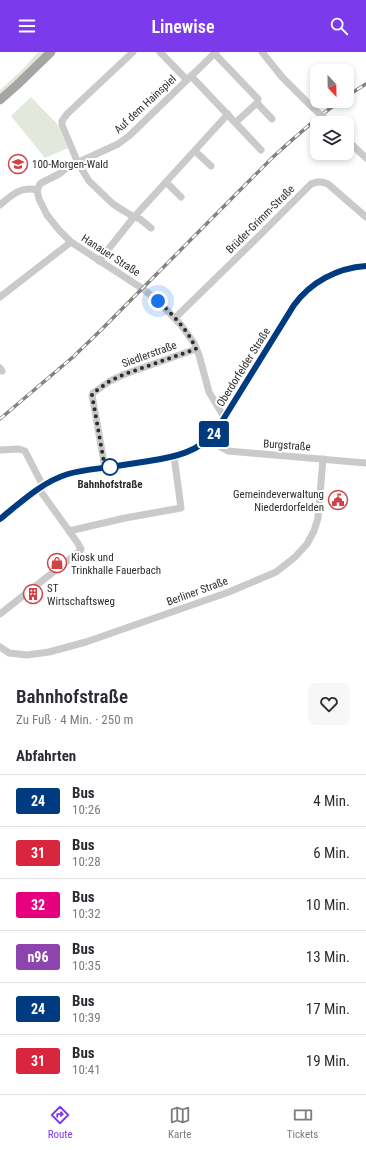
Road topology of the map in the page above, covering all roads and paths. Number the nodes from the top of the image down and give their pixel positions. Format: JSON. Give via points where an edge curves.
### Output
{"nodes":[{"id":1,"x":51,"y":52,"type":"edge"},
{"id":2,"x":133,"y":52,"type":"edge"},
{"id":3,"x":160,"y":52,"type":"edge"},
{"id":4,"x":262,"y":52,"type":"edge"},
{"id":5,"x":215,"y":53,"type":"edge"},
{"id":6,"x":189,"y":78,"type":"junction"},
{"id":7,"x":0,"y":100,"type":"edge"},
{"id":8,"x":257,"y":103,"type":"junction"},
{"id":9,"x":228,"y":114,"type":"junction"},
{"id":10,"x":322,"y":116,"type":"edge"},
{"id":11,"x":272,"y":119,"type":"dead end"},
{"id":12,"x":236,"y":122,"type":"junction"},
{"id":13,"x":354,"y":147,"type":"edge"},
{"id":14,"x":261,"y":150,"type":"dead end"},
{"id":15,"x":195,"y":151,"type":"junction"},
{"id":16,"x":366,"y":158,"type":"edge"},
{"id":17,"x":78,"y":163,"type":"junction"},
{"id":18,"x":211,"y":166,"type":"dead end"},
{"id":19,"x":166,"y":182,"type":"junction"},
{"id":20,"x":37,"y":190,"type":"junction"},
{"id":21,"x":181,"y":197,"type":"dead end"},
{"id":22,"x":0,"y":205,"type":"edge"},
{"id":23,"x":134,"y":217,"type":"junction"},
{"id":24,"x":366,"y":217,"type":"edge"},
{"id":25,"x":151,"y":228,"type":"dead end"},
{"id":26,"x":71,"y":242,"type":"junction"},
{"id":27,"x":99,"y":261,"type":"junction"},
{"id":28,"x":366,"y":266,"type":"edge"},
{"id":29,"x":0,"y":297,"type":"edge"},
{"id":30,"x":175,"y":318,"type":"junction"},
{"id":31,"x":196,"y":349,"type":"junction"},
{"id":32,"x":224,"y":418,"type":"junction"},
{"id":33,"x":211,"y":437,"type":"junction"},
{"id":34,"x":0,"y":450,"type":"edge"},
{"id":35,"x":174,"y":456,"type":"junction"},
{"id":36,"x":323,"y":459,"type":"junction"},
{"id":37,"x":366,"y":463,"type":"edge"},
{"id":38,"x":105,"y":468,"type":"junction"},
{"id":39,"x":41,"y":487,"type":"junction"},
{"id":40,"x":0,"y":519,"type":"edge"},
{"id":41,"x":69,"y":531,"type":"junction"},
{"id":42,"x":0,"y":614,"type":"edge"},
{"id":43,"x":0,"y":647,"type":"edge"}],
"edges":[{"from":1,"to":7,"type":"main road"},
{"from":2,"to":17,"type":"street","via":[[62,121]]},
{"from":3,"to":6,"type":"street"},
{"from":4,"to":10,"type":"street","bridge":true,"via":[[282,77]]},
{"from":5,"to":6,"type":"street","name":"Auf dem Hainspiel"},
{"from":5,"to":8,"type":"street","via":[[258,99]]},
{"from":6,"to":9,"type":"street"},
{"from":6,"to":17,"type":"street","name":"Auf dem Hainspiel","via":[[129,136]]},
{"from":8,"to":11,"type":"street"},
{"from":8,"to":12,"type":"street"},
{"from":9,"to":12,"type":"street"},
{"from":9,"to":15,"type":"street"},
{"from":12,"to":14,"type":"street"},
{"from":13,"to":16,"type":"street"},
{"from":15,"to":18,"type":"street"},
{"from":15,"to":19,"type":"street"},
{"from":17,"to":20,"type":"street","name":"Auf dem Hainspiel","via":[[43,182]]},
{"from":17,"to":23,"type":"street","via":[[93,186],[113,204]]},
{"from":19,"to":21,"type":"street"},
{"from":19,"to":23,"type":"street"},
{"from":20,"to":22,"type":"street","via":[[21,190]]},
{"from":20,"to":26,"type":"street","name":"Hanauer Straße","via":[[48,215]]},
{"from":23,"to":25,"type":"street","via":[[140,218]]},
{"from":23,"to":27,"type":"street"},
{"from":24,"to":30,"type":"street","name":"Brüder-Grimm-Straße","via":[[328,184],[311,184]]},
{"from":26,"to":27,"type":"street","name":"Hanauer Straße"},
{"from":26,"to":29,"type":"street"},
{"from":27,"to":30,"type":"street","name":"Hanauer Straße","via":[[142,288]]},
{"from":28,"to":32,"type":"street","name":"Oberdorfelder Straße","via":[[334,273],[304,292]]},
{"from":30,"to":31,"type":"street","name":"Hanauer Straße","via":[[191,338]]},
{"from":31,"to":32,"type":"street","name":"Hanauer Straße","via":[[209,392]]},
{"from":31,"to":38,"type":"street","name":"Siedlerstraße","via":[[125,374],[93,393]]},
{"from":32,"to":33,"type":"street","name":"Oberdorfelder Straße"},
{"from":33,"to":35,"type":"street","name":"Oberdorfelder Straße","via":[[193,450]]},
{"from":33,"to":36,"type":"street","name":"Burgstraße","via":[[228,451]]},
{"from":34,"to":39,"type":"street","via":[[25,451]]},
{"from":35,"to":38,"type":"street","name":"Oberdorfelder Straße"},
{"from":35,"to":41,"type":"street","via":[[181,508]]},
{"from":36,"to":37,"type":"street","name":"Burgstraße"},
{"from":36,"to":43,"type":"street","name":"Berliner Straße","via":[[318,518],[314,531],[307,544],[295,557],[276,572],[223,594],[86,642],[27,655],[9,653]]},
{"from":38,"to":39,"type":"street","name":"Oberdorfelder Straße","via":[[71,473]]},
{"from":39,"to":40,"type":"street","name":"Oberdorfelder Straße"},
{"from":39,"to":41,"type":"street"},
{"from":41,"to":42,"type":"street","via":[[80,546],[79,553]]}]}
